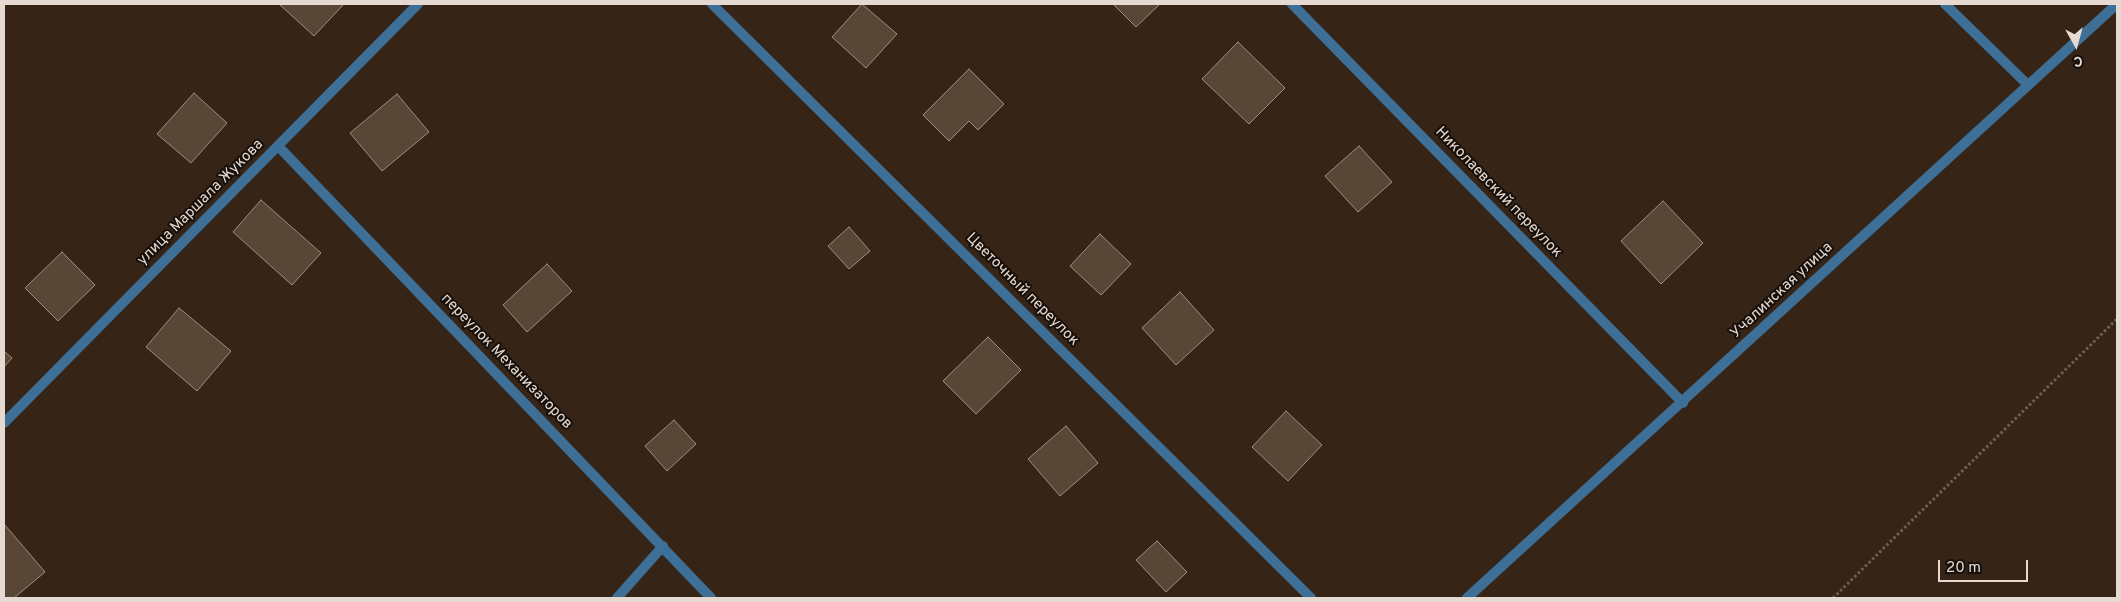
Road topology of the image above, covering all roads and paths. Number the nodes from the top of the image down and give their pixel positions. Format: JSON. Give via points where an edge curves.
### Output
{"nodes":[{"id":1,"x":418,"y":4,"type":"edge"},
{"id":2,"x":712,"y":4,"type":"edge"},
{"id":3,"x":1292,"y":4,"type":"edge"},
{"id":4,"x":1945,"y":4,"type":"edge"},
{"id":5,"x":2117,"y":4,"type":"edge"},
{"id":6,"x":2028,"y":85,"type":"junction"},
{"id":7,"x":279,"y":147,"type":"junction"},
{"id":8,"x":2117,"y":320,"type":"edge"},
{"id":9,"x":1683,"y":403,"type":"junction"},
{"id":10,"x":4,"y":423,"type":"edge"},
{"id":11,"x":663,"y":546,"type":"junction"},
{"id":12,"x":617,"y":598,"type":"edge"},
{"id":13,"x":711,"y":598,"type":"edge"},
{"id":14,"x":1311,"y":598,"type":"edge"},
{"id":15,"x":1467,"y":598,"type":"edge"},
{"id":16,"x":1833,"y":598,"type":"edge"}],
"edges":[{"from":1,"to":7,"type":"street","name":"улица Маршала Жукова"},
{"from":2,"to":14,"type":"street","name":"Цветочный переулок"},
{"from":3,"to":9,"type":"street","name":"Николаевский переулок"},
{"from":4,"to":6,"type":"street"},
{"from":5,"to":6,"type":"street","name":"Учалинская улица"},
{"from":6,"to":9,"type":"street","name":"Учалинская улица"},
{"from":7,"to":10,"type":"street","name":"улица Маршала Жукова"},
{"from":7,"to":11,"type":"street","name":"переулок Механизаторов"},
{"from":8,"to":16,"type":"path"},
{"from":9,"to":15,"type":"street","name":"Учалинская улица"},
{"from":11,"to":12,"type":"street"},
{"from":11,"to":13,"type":"street","name":"переулок Механизаторов"}]}
